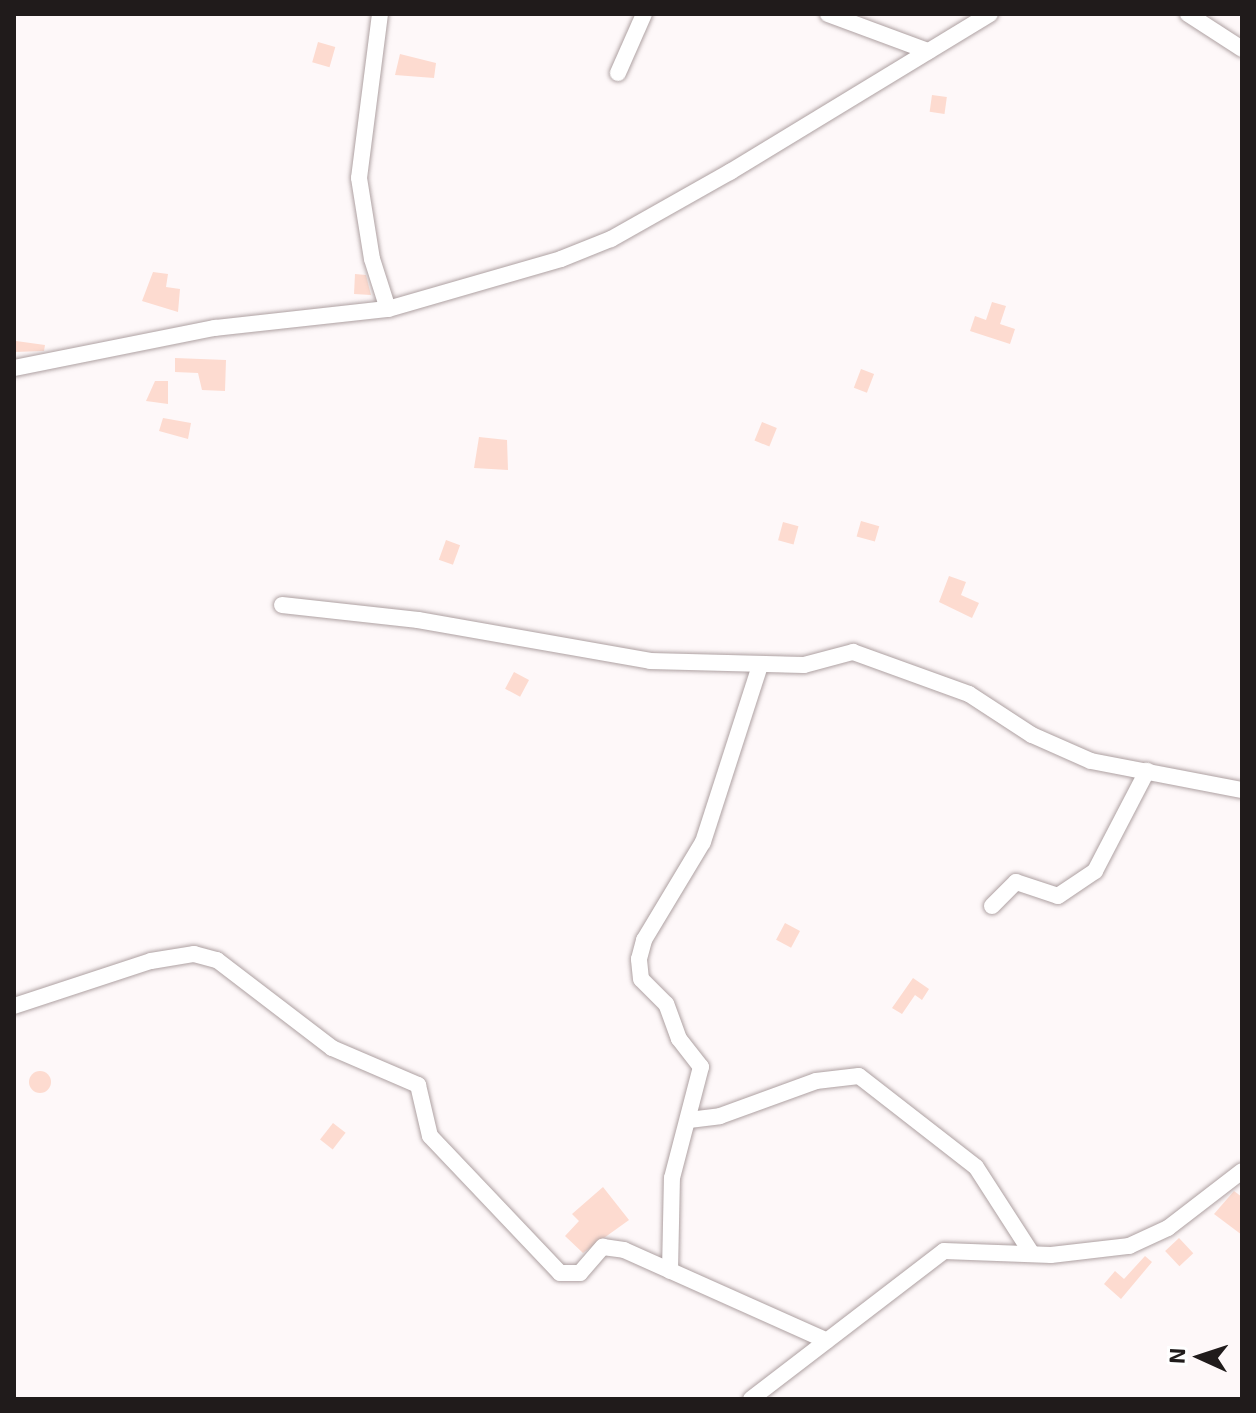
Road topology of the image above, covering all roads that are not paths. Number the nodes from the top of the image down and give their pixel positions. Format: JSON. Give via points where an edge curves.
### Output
{"nodes":[{"id":1,"x":380,"y":14,"type":"edge"},
{"id":2,"x":644,"y":14,"type":"edge"},
{"id":3,"x":828,"y":14,"type":"edge"},
{"id":4,"x":990,"y":14,"type":"edge"},
{"id":5,"x":1188,"y":14,"type":"edge"},
{"id":6,"x":1242,"y":49,"type":"edge"},
{"id":7,"x":928,"y":51,"type":"junction"},
{"id":8,"x":618,"y":73,"type":"dead end"},
{"id":9,"x":388,"y":309,"type":"junction"},
{"id":10,"x":14,"y":368,"type":"edge"},
{"id":11,"x":282,"y":605,"type":"dead end"},
{"id":12,"x":760,"y":665,"type":"junction"},
{"id":13,"x":1147,"y":771,"type":"junction"},
{"id":14,"x":1242,"y":790,"type":"edge"},
{"id":15,"x":992,"y":906,"type":"dead end"},
{"id":16,"x":14,"y":1006,"type":"edge"},
{"id":17,"x":689,"y":1120,"type":"junction"},
{"id":18,"x":1242,"y":1171,"type":"edge"},
{"id":19,"x":1032,"y":1254,"type":"junction"},
{"id":20,"x":670,"y":1271,"type":"junction"},
{"id":21,"x":827,"y":1341,"type":"junction"},
{"id":22,"x":751,"y":1399,"type":"edge"}],
"edges":[{"from":1,"to":9,"type":"street","via":[[359,178],[372,259]]},
{"from":2,"to":8,"type":"street"},
{"from":3,"to":7,"type":"street"},
{"from":4,"to":7,"type":"street"},
{"from":5,"to":6,"type":"street"},
{"from":7,"to":9,"type":"street","via":[[611,239],[492,283]]},
{"from":9,"to":10,"type":"street","via":[[215,328]]},
{"from":11,"to":12,"type":"street","via":[[418,620],[650,661]]},
{"from":12,"to":13,"type":"street","via":[[804,665],[853,652],[969,694],[1032,735],[1091,761]]},
{"from":12,"to":17,"type":"street","via":[[703,842],[644,940],[639,959],[641,979],[666,1004],[679,1039],[701,1067]]},
{"from":13,"to":14,"type":"street"},
{"from":13,"to":15,"type":"street","via":[[1095,871],[1058,896],[1016,882]]},
{"from":16,"to":20,"type":"street","via":[[151,961],[194,954],[217,960],[332,1048],[418,1085],[430,1136],[560,1273],[580,1273],[606,1246]]},
{"from":17,"to":19,"type":"street","via":[[720,1116],[816,1081],[859,1076],[976,1167]]},
{"from":17,"to":20,"type":"street","via":[[672,1178]]},
{"from":18,"to":19,"type":"street","via":[[1144,1241]]},
{"from":19,"to":21,"type":"street","via":[[944,1251]]},
{"from":20,"to":21,"type":"street"},
{"from":21,"to":22,"type":"street"}]}
